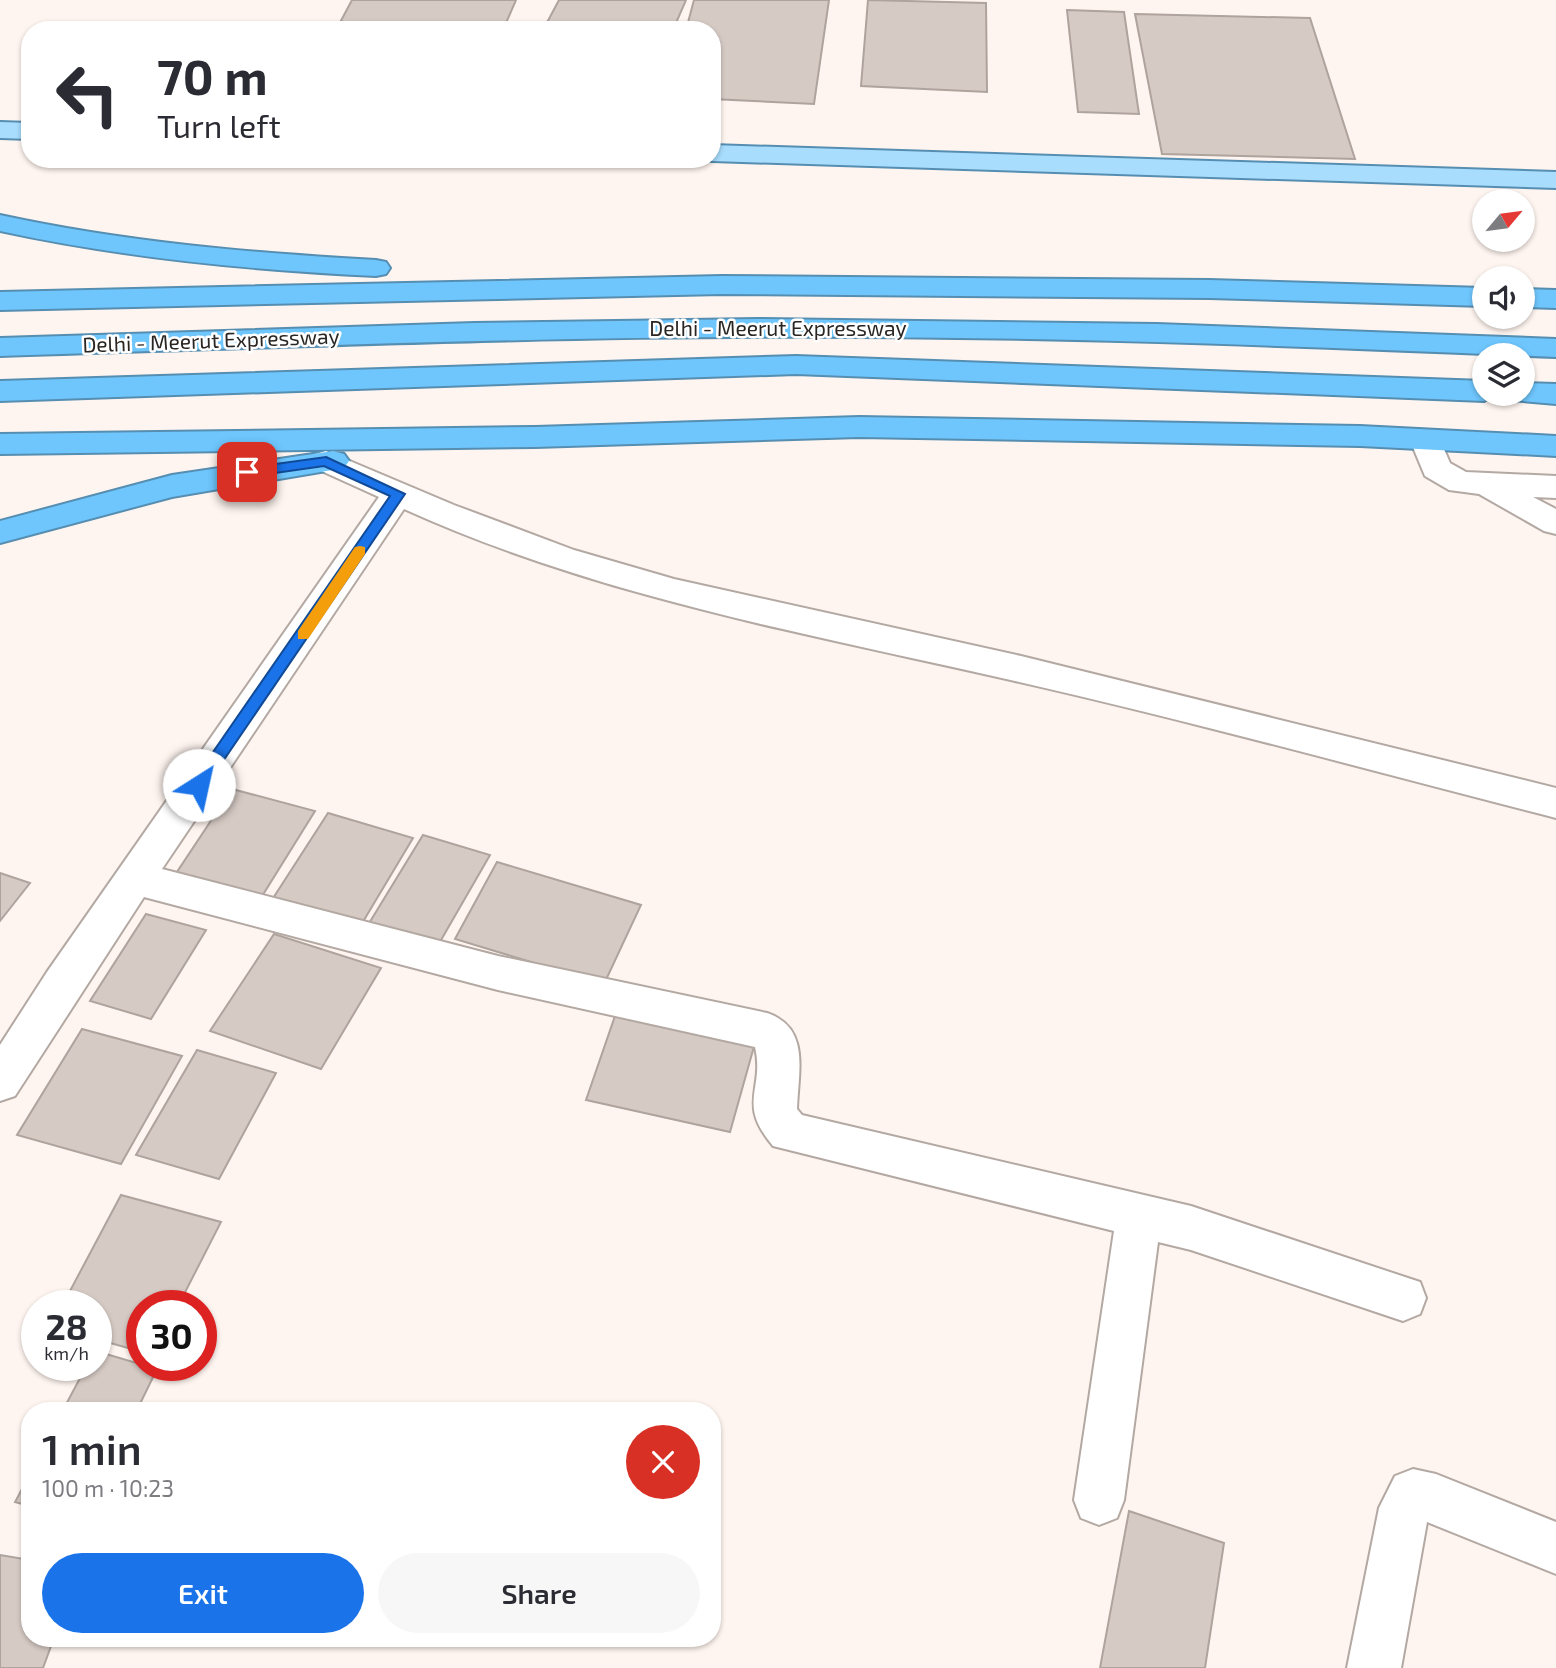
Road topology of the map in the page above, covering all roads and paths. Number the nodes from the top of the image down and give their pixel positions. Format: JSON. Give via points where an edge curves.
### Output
{"nodes":[{"id":1,"x":0,"y":131,"type":"edge"},
{"id":2,"x":21,"y":131,"type":"edge"},
{"id":3,"x":721,"y":153,"type":"edge"},
{"id":4,"x":1556,"y":180,"type":"edge"},
{"id":5,"x":0,"y":223,"type":"edge"},
{"id":6,"x":722,"y":285,"type":"junction"},
{"id":7,"x":1472,"y":297,"type":"edge"},
{"id":8,"x":1535,"y":298,"type":"edge"},
{"id":9,"x":1556,"y":299,"type":"edge"},
{"id":10,"x":0,"y":301,"type":"edge"},
{"id":11,"x":0,"y":347,"type":"edge"},
{"id":12,"x":1556,"y":348,"type":"edge"},
{"id":13,"x":0,"y":391,"type":"edge"},
{"id":14,"x":1472,"y":391,"type":"edge"},
{"id":15,"x":1535,"y":393,"type":"edge"},
{"id":16,"x":1556,"y":394,"type":"edge"},
{"id":17,"x":535,"y":438,"type":"junction"},
{"id":18,"x":1426,"y":440,"type":"junction"},
{"id":19,"x":0,"y":444,"type":"edge"},
{"id":20,"x":1556,"y":446,"type":"edge"},
{"id":21,"x":326,"y":461,"type":"junction"},
{"id":22,"x":1485,"y":484,"type":"junction"},
{"id":23,"x":1556,"y":487,"type":"edge"},
{"id":24,"x":398,"y":494,"type":"junction"},
{"id":25,"x":1556,"y":523,"type":"edge"},
{"id":26,"x":0,"y":532,"type":"edge"},
{"id":27,"x":1556,"y":803,"type":"edge"},
{"id":28,"x":134,"y":878,"type":"junction"},
{"id":29,"x":0,"y":1082,"type":"edge"},
{"id":30,"x":1139,"y":1215,"type":"junction"},
{"id":31,"x":1403,"y":1298,"type":"dead end"},
{"id":32,"x":1099,"y":1500,"type":"dead end"},
{"id":33,"x":1556,"y":1548,"type":"edge"},
{"id":34,"x":1374,"y":1668,"type":"edge"}],
"edges":[{"from":1,"to":2,"type":"main road"},
{"from":3,"to":4,"type":"main road"},
{"from":5,"to":6,"type":"highway","via":[[158,252]]},
{"from":6,"to":7,"type":"highway"},
{"from":6,"to":10,"type":"highway"},
{"from":8,"to":9,"type":"highway"},
{"from":11,"to":12,"type":"highway","name":"Delhi - Meerut Expressway","via":[[758,328],[1018,329]]},
{"from":13,"to":14,"type":"highway","name":"Delhi - Meerut Expressway","via":[[796,365]]},
{"from":15,"to":16,"type":"highway"},
{"from":17,"to":18,"type":"highway","via":[[859,427]]},
{"from":17,"to":19,"type":"highway"},
{"from":17,"to":21,"type":"highway"},
{"from":18,"to":20,"type":"highway"},
{"from":18,"to":22,"type":"street","via":[[1436,469],[1446,477]]},
{"from":21,"to":24,"type":"street"},
{"from":21,"to":26,"type":"highway","via":[[172,486]]},
{"from":22,"to":23,"type":"street"},
{"from":22,"to":25,"type":"street"},
{"from":24,"to":27,"type":"street","via":[[562,558],[674,591],[1021,669]]},
{"from":24,"to":28,"type":"street"},
{"from":28,"to":29,"type":"street"},
{"from":28,"to":30,"type":"street","via":[[498,973],[767,1031],[778,1046],[775,1116],[789,1132]]},
{"from":30,"to":31,"type":"street"},
{"from":30,"to":32,"type":"street"},
{"from":33,"to":34,"type":"street","via":[[1413,1494],[1404,1508]]}]}
